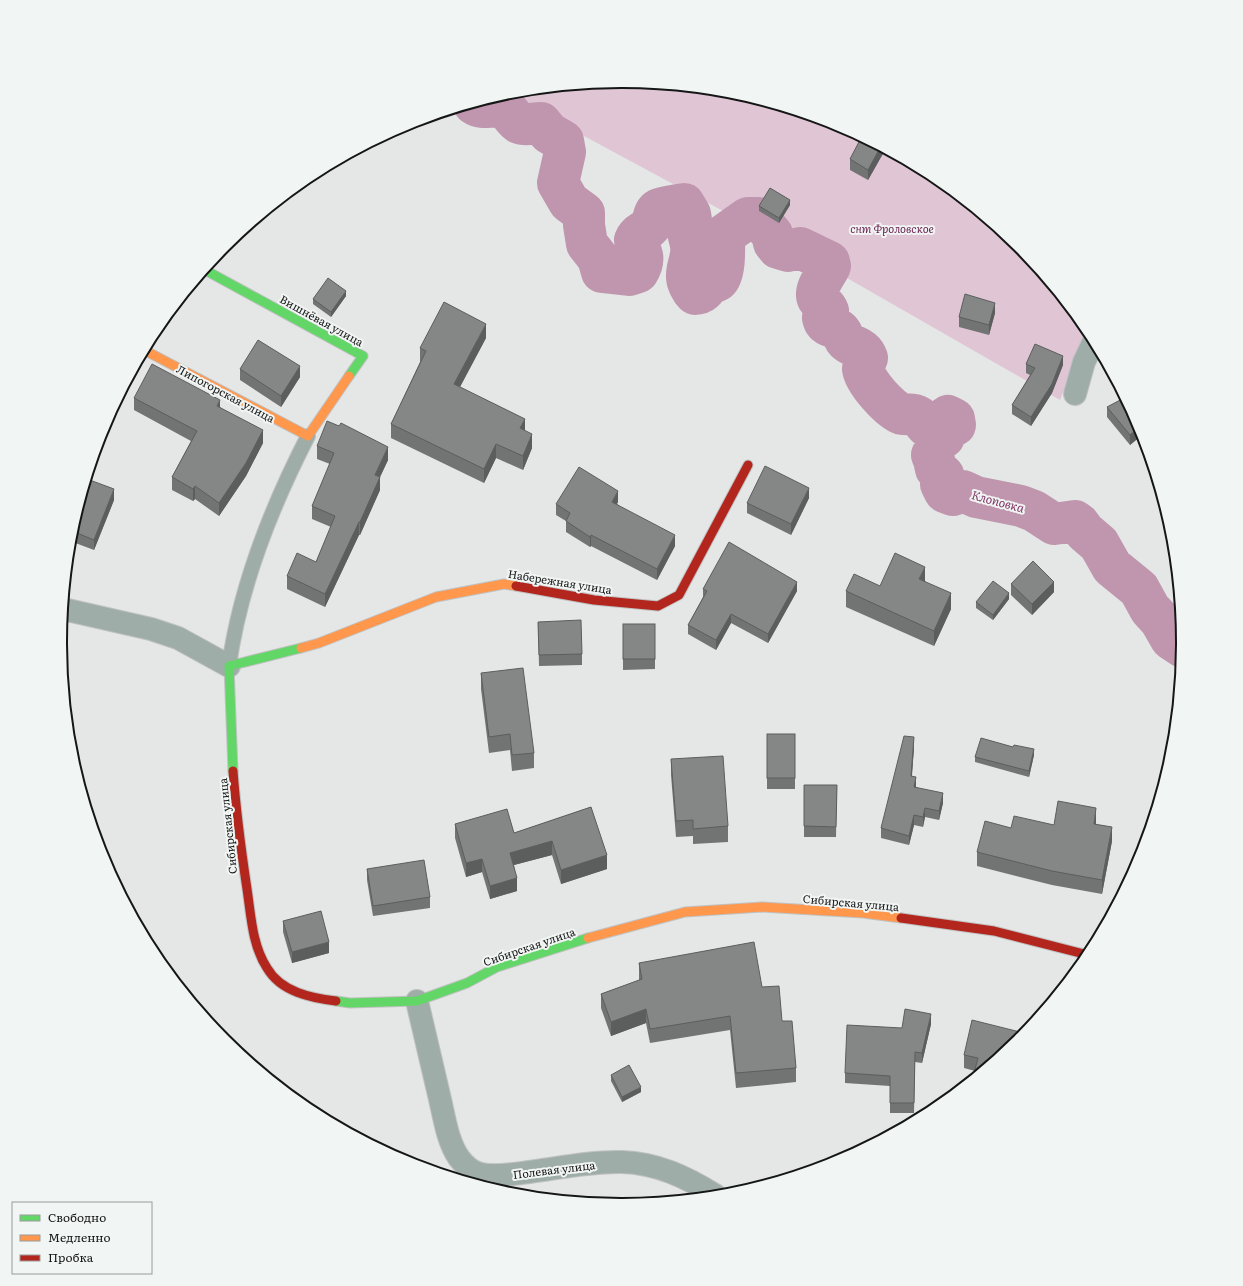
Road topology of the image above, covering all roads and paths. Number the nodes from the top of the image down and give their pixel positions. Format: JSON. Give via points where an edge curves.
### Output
{"nodes":[{"id":1,"x":209,"y":272,"type":"edge"},
{"id":2,"x":1091,"y":348,"type":"edge"},
{"id":3,"x":149,"y":353,"type":"edge"},
{"id":4,"x":1075,"y":394,"type":"dead end"},
{"id":5,"x":308,"y":436,"type":"junction"},
{"id":6,"x":748,"y":465,"type":"dead end"},
{"id":7,"x":68,"y":610,"type":"edge"},
{"id":8,"x":229,"y":666,"type":"junction"},
{"id":9,"x":1081,"y":953,"type":"edge"},
{"id":10,"x":417,"y":1001,"type":"junction"},
{"id":11,"x":708,"y":1191,"type":"edge"}],
"edges":[{"from":1,"to":5,"type":"street","name":"Вишнёвая улица","via":[[363,356]]},
{"from":2,"to":4,"type":"street"},
{"from":3,"to":5,"type":"street","name":"Липогорская улица"},
{"from":5,"to":8,"type":"lane","via":[[288,476],[256,558],[236,626]]},
{"from":6,"to":8,"type":"street","name":"Набережная улица","via":[[679,595],[658,606],[594,600],[504,584],[436,597],[318,643]]},
{"from":7,"to":8,"type":"street","via":[[151,629],[178,638]]},
{"from":8,"to":10,"type":"street","name":"Сибирская улица","via":[[237,821],[253,931],[267,969],[283,985],[317,999],[350,1003]]},
{"from":9,"to":10,"type":"street","name":"Сибирская улица","via":[[994,931],[863,913],[762,907],[685,912],[601,934],[498,968],[467,983]]},
{"from":10,"to":11,"type":"street","name":"Полевая улица","via":[[448,1135],[458,1157],[469,1169],[480,1174],[516,1174],[622,1162],[665,1169]]}]}
